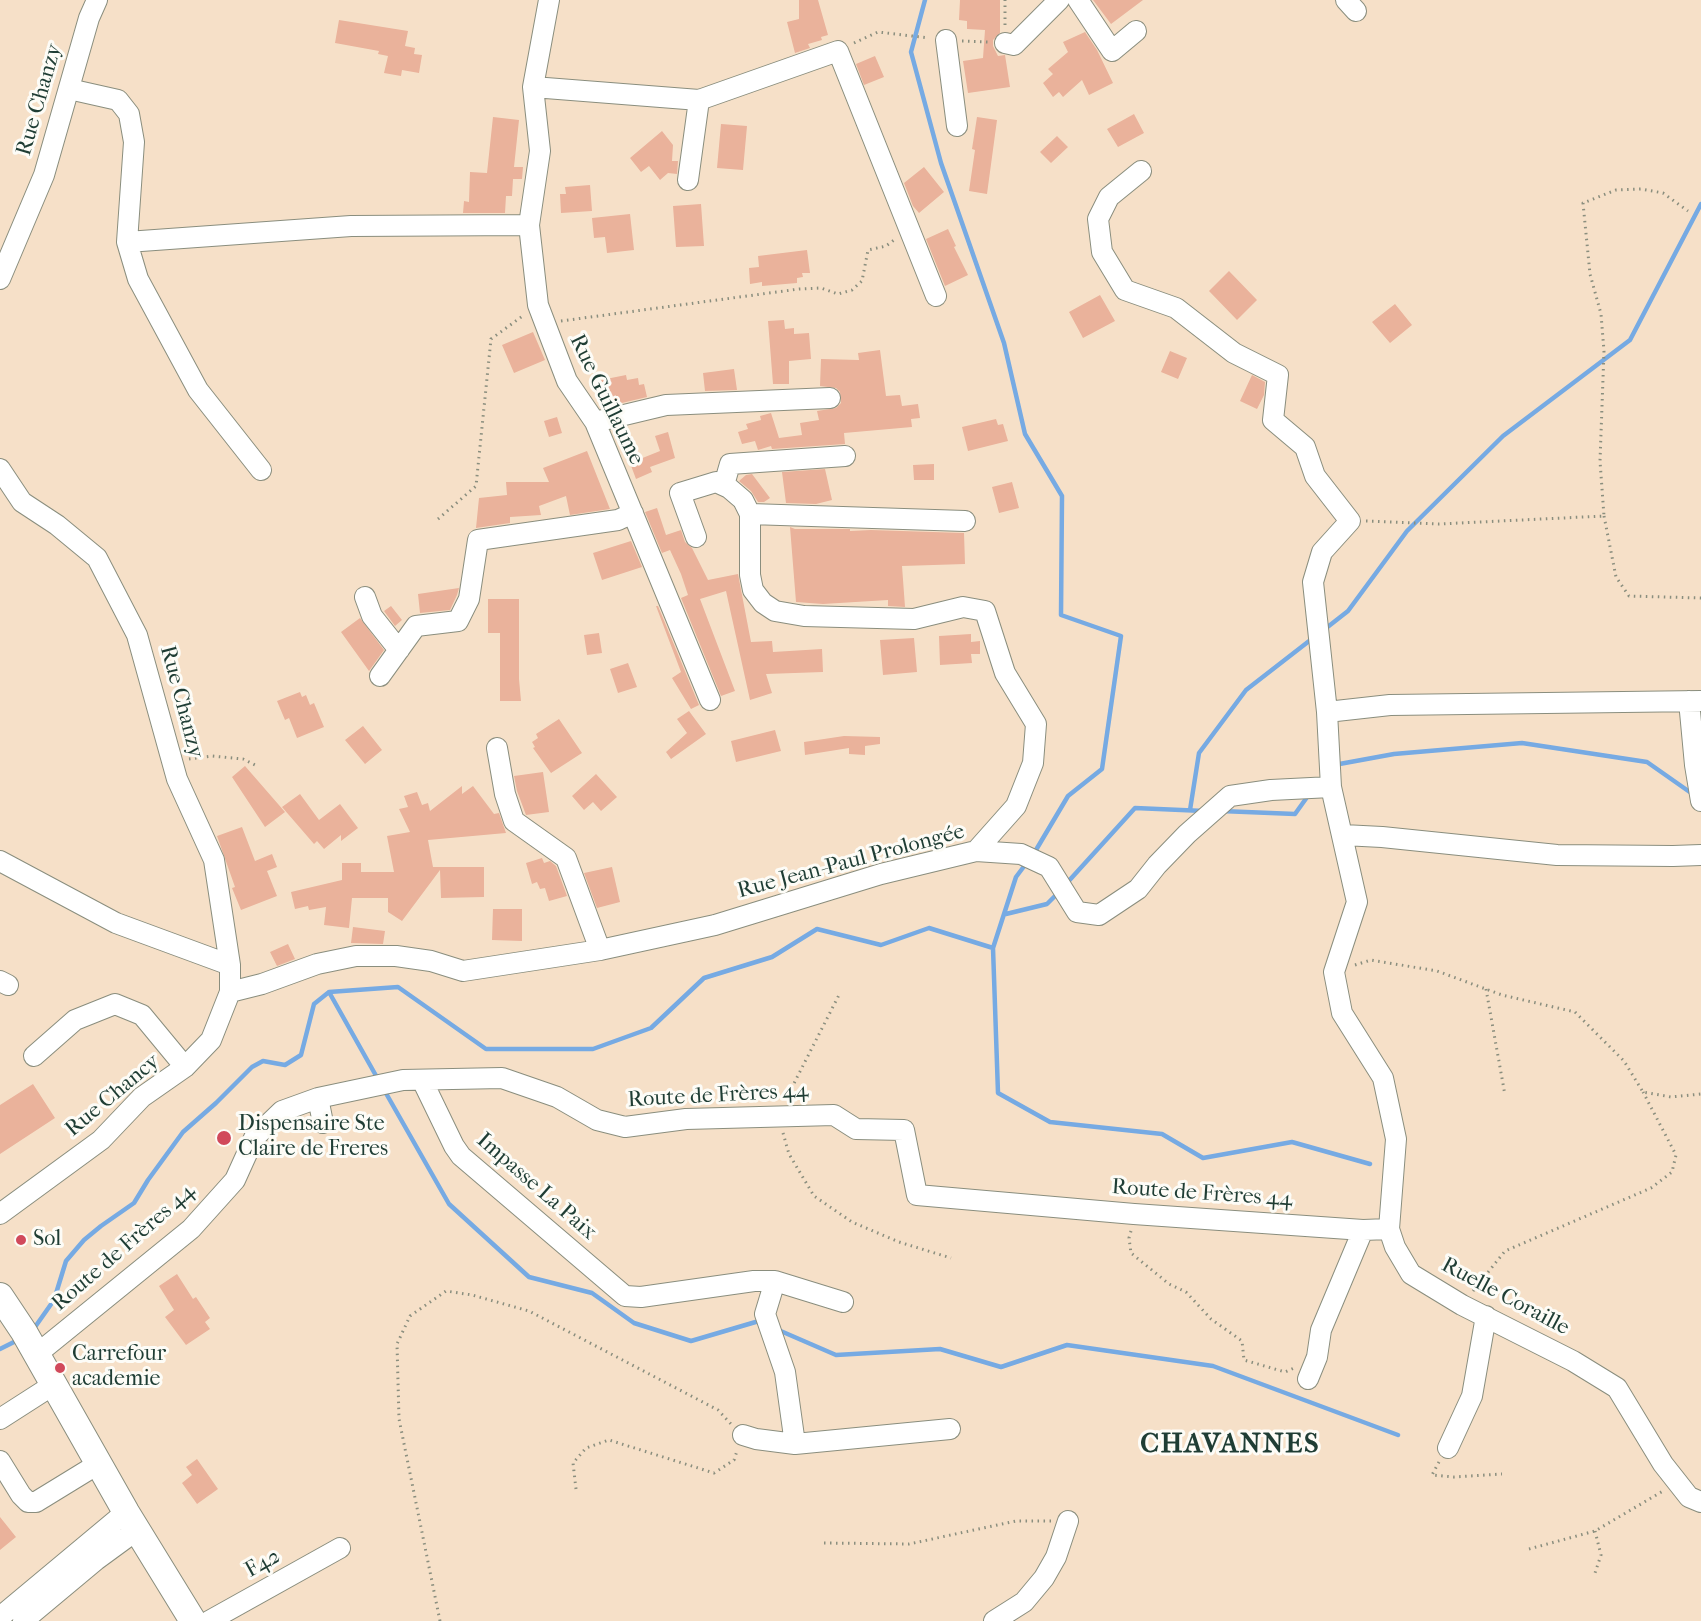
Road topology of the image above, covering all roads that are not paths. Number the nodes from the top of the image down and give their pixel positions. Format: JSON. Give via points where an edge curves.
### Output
{"nodes":[{"id":1,"x":97,"y":0,"type":"edge"},
{"id":2,"x":549,"y":0,"type":"edge"},
{"id":3,"x":1059,"y":0,"type":"edge"},
{"id":4,"x":1078,"y":0,"type":"edge"},
{"id":5,"x":1136,"y":31,"type":"dead end"},
{"id":6,"x":946,"y":40,"type":"road end"},
{"id":7,"x":1005,"y":43,"type":"road end"},
{"id":8,"x":533,"y":87,"type":"junction"},
{"id":9,"x":69,"y":89,"type":"junction"},
{"id":10,"x":699,"y":100,"type":"junction"},
{"id":11,"x":957,"y":126,"type":"dead end"},
{"id":12,"x":1141,"y":171,"type":"dead end"},
{"id":13,"x":688,"y":180,"type":"dead end"},
{"id":14,"x":529,"y":225,"type":"junction"},
{"id":15,"x":127,"y":242,"type":"junction"},
{"id":16,"x":0,"y":279,"type":"edge"},
{"id":17,"x":936,"y":296,"type":"dead end"},
{"id":18,"x":830,"y":398,"type":"dead end"},
{"id":19,"x":595,"y":422,"type":"junction"},
{"id":20,"x":845,"y":456,"type":"dead end"},
{"id":21,"x":0,"y":469,"type":"edge"},
{"id":22,"x":261,"y":470,"type":"dead end"},
{"id":23,"x":724,"y":485,"type":"junction"},
{"id":24,"x":0,"y":499,"type":"edge"},
{"id":25,"x":21,"y":502,"type":"junction"},
{"id":26,"x":633,"y":513,"type":"junction"},
{"id":27,"x":750,"y":514,"type":"junction"},
{"id":28,"x":965,"y":521,"type":"dead end"},
{"id":29,"x":696,"y":537,"type":"dead end"},
{"id":30,"x":365,"y":597,"type":"dead end"},
{"id":31,"x":399,"y":650,"type":"junction"},
{"id":32,"x":380,"y":676,"type":"dead end"},
{"id":33,"x":710,"y":700,"type":"dead end"},
{"id":34,"x":1695,"y":701,"type":"edge"},
{"id":35,"x":1327,"y":712,"type":"junction"},
{"id":36,"x":497,"y":748,"type":"dead end"},
{"id":37,"x":1331,"y":787,"type":"junction"},
{"id":38,"x":1701,"y":801,"type":"edge"},
{"id":39,"x":1343,"y":835,"type":"junction"},
{"id":40,"x":976,"y":851,"type":"junction"},
{"id":41,"x":1701,"y":855,"type":"edge"},
{"id":42,"x":0,"y":861,"type":"edge"},
{"id":43,"x":600,"y":950,"type":"junction"},
{"id":44,"x":230,"y":964,"type":"junction"},
{"id":45,"x":230,"y":992,"type":"junction"},
{"id":46,"x":33,"y":1056,"type":"dead end"},
{"id":47,"x":185,"y":1067,"type":"junction"},
{"id":48,"x":422,"y":1080,"type":"junction"},
{"id":49,"x":318,"y":1098,"type":"junction"},
{"id":50,"x":323,"y":1123,"type":"dead end"},
{"id":51,"x":0,"y":1214,"type":"edge"},
{"id":52,"x":1389,"y":1229,"type":"junction"},
{"id":53,"x":1363,"y":1230,"type":"junction"},
{"id":54,"x":775,"y":1281,"type":"junction"},
{"id":55,"x":0,"y":1296,"type":"edge"},
{"id":56,"x":843,"y":1302,"type":"dead end"},
{"id":57,"x":1486,"y":1316,"type":"junction"},
{"id":58,"x":37,"y":1354,"type":"junction"},
{"id":59,"x":1308,"y":1378,"type":"dead end"},
{"id":60,"x":53,"y":1384,"type":"junction"},
{"id":61,"x":0,"y":1419,"type":"edge"},
{"id":62,"x":950,"y":1429,"type":"dead end"},
{"id":63,"x":743,"y":1435,"type":"road end"},
{"id":64,"x":795,"y":1444,"type":"junction"},
{"id":65,"x":1448,"y":1448,"type":"road end"},
{"id":66,"x":0,"y":1461,"type":"edge"},
{"id":67,"x":98,"y":1464,"type":"junction"},
{"id":68,"x":1701,"y":1502,"type":"edge"},
{"id":69,"x":131,"y":1521,"type":"junction"},
{"id":70,"x":1068,"y":1521,"type":"road end"},
{"id":71,"x":340,"y":1548,"type":"dead end"},
{"id":72,"x":15,"y":1616,"type":"edge"},
{"id":73,"x":193,"y":1621,"type":"edge"},
{"id":74,"x":209,"y":1621,"type":"edge"},
{"id":75,"x":994,"y":1621,"type":"edge"}],
"edges":[{"from":1,"to":9,"type":"street","name":"Rue Chanzy"},
{"from":2,"to":8,"type":"street","name":"Rue Guillaume"},
{"from":3,"to":7,"type":"street","via":[[1014,45]]},
{"from":4,"to":5,"type":"street","via":[[1112,51]]},
{"from":6,"to":11,"type":"street"},
{"from":8,"to":10,"type":"street"},
{"from":8,"to":14,"type":"street","name":"Rue Guillaume","via":[[540,151]]},
{"from":9,"to":15,"type":"street","via":[[118,100],[129,114],[134,142]]},
{"from":9,"to":16,"type":"street","name":"Rue Chanzy","via":[[44,175]]},
{"from":10,"to":13,"type":"street"},
{"from":10,"to":17,"type":"street","via":[[838,51]]},
{"from":12,"to":35,"type":"street","name":"Ruelle Coraille","via":[[1109,197],[1098,219],[1102,252],[1107,261],[1125,290],[1176,308],[1233,353],[1278,375],[1273,420],[1305,447],[1315,476],[1350,521],[1322,552],[1313,582]]},
{"from":14,"to":15,"type":"street","via":[[351,226]]},
{"from":14,"to":19,"type":"street","name":"Rue Guillaume","via":[[541,314],[567,381]]},
{"from":15,"to":22,"type":"street","via":[[138,279],[198,390]]},
{"from":18,"to":19,"type":"street","via":[[666,405]]},
{"from":19,"to":26,"type":"street","name":"Rue Guillaume"},
{"from":20,"to":23,"type":"street","via":[[730,464]]},
{"from":21,"to":25,"type":"street","name":"Rue Chanzy"},
{"from":23,"to":27,"type":"street","via":[[743,500]]},
{"from":23,"to":29,"type":"street","via":[[716,482],[680,493]]},
{"from":24,"to":25,"type":"street"},
{"from":25,"to":44,"type":"street","name":"Rue Chanzy","via":[[97,558],[137,634],[177,779],[214,860]]},
{"from":26,"to":31,"type":"street","via":[[618,520],[478,540],[468,599],[458,621],[416,626]]},
{"from":26,"to":33,"type":"street","name":"Rue Guillaume"},
{"from":27,"to":28,"type":"street"},
{"from":27,"to":40,"type":"street","via":[[753,590],[775,611],[804,616],[914,619],[963,607],[985,611],[1005,673],[1036,724],[1033,763],[1016,807]]},
{"from":30,"to":31,"type":"street","via":[[372,616]]},
{"from":31,"to":32,"type":"street"},
{"from":34,"to":35,"type":"street","via":[[1390,705]]},
{"from":34,"to":38,"type":"street","via":[[1695,765]]},
{"from":35,"to":37,"type":"street","name":"Ruelle Coraille"},
{"from":36,"to":43,"type":"street","via":[[514,821],[566,858]]},
{"from":37,"to":39,"type":"street","name":"Ruelle Coraille"},
{"from":37,"to":40,"type":"street","name":"Rue Jean-Paul Prolongée","via":[[1230,796],[1187,834],[1138,889],[1099,915],[1077,912],[1049,867],[1021,854]]},
{"from":39,"to":41,"type":"street","via":[[1557,855]]},
{"from":39,"to":52,"type":"street","name":"Ruelle Coraille","via":[[1357,902],[1334,972],[1342,1013],[1383,1078],[1396,1139]]},
{"from":40,"to":43,"type":"street","name":"Rue Jean-Paul Prolongée","via":[[881,874],[715,925]]},
{"from":42,"to":44,"type":"street","via":[[116,922]]},
{"from":43,"to":45,"type":"street","name":"Rue Jean-Paul Prolongée","via":[[463,971],[396,956],[356,956],[317,964]]},
{"from":44,"to":45,"type":"street","name":"Rue Chanzy"},
{"from":45,"to":47,"type":"street","name":"Rue Chancy","via":[[211,1040]]},
{"from":46,"to":47,"type":"street","via":[[75,1020],[115,1004],[142,1014]]},
{"from":47,"to":51,"type":"street","name":"Rue Chancy","via":[[142,1097],[101,1140]]},
{"from":48,"to":49,"type":"street","name":"Route de Frères 44","via":[[403,1080]]},
{"from":48,"to":53,"type":"street","name":"Route de Frères 44","via":[[502,1078],[557,1097],[597,1120],[625,1127],[686,1119],[834,1115],[856,1129],[904,1130],[917,1195]]},
{"from":48,"to":54,"type":"street","name":"Impasse La Paix","via":[[461,1156],[625,1296]]},
{"from":49,"to":50,"type":"street"},
{"from":49,"to":58,"type":"street","name":"Route de Frères 44","via":[[282,1111],[254,1138],[234,1180],[191,1228]]},
{"from":52,"to":53,"type":"street","name":"Route de Frères 44"},
{"from":52,"to":57,"type":"street","name":"Ruelle Coraille","via":[[1411,1274]]},
{"from":53,"to":59,"type":"street","via":[[1321,1330],[1317,1358]]},
{"from":54,"to":56,"type":"street","name":"Impasse La Paix"},
{"from":54,"to":64,"type":"street","via":[[765,1314],[784,1372]]},
{"from":55,"to":58,"type":"main road"},
{"from":57,"to":65,"type":"street","via":[[1472,1396]]},
{"from":57,"to":68,"type":"street","name":"Ruelle Coraille","via":[[1617,1388],[1663,1464],[1689,1497]]},
{"from":58,"to":60,"type":"main road"},
{"from":60,"to":61,"type":"street"},
{"from":60,"to":67,"type":"main road"},
{"from":62,"to":64,"type":"street"},
{"from":63,"to":64,"type":"street"},
{"from":66,"to":67,"type":"street","via":[[28,1502],[36,1502]]},
{"from":67,"to":69,"type":"main road"},
{"from":69,"to":72,"type":"street","via":[[96,1560]]},
{"from":69,"to":73,"type":"main road"},
{"from":70,"to":75,"type":"street","via":[[1044,1578],[1024,1602]]},
{"from":71,"to":74,"type":"street","name":"F42"}]}
